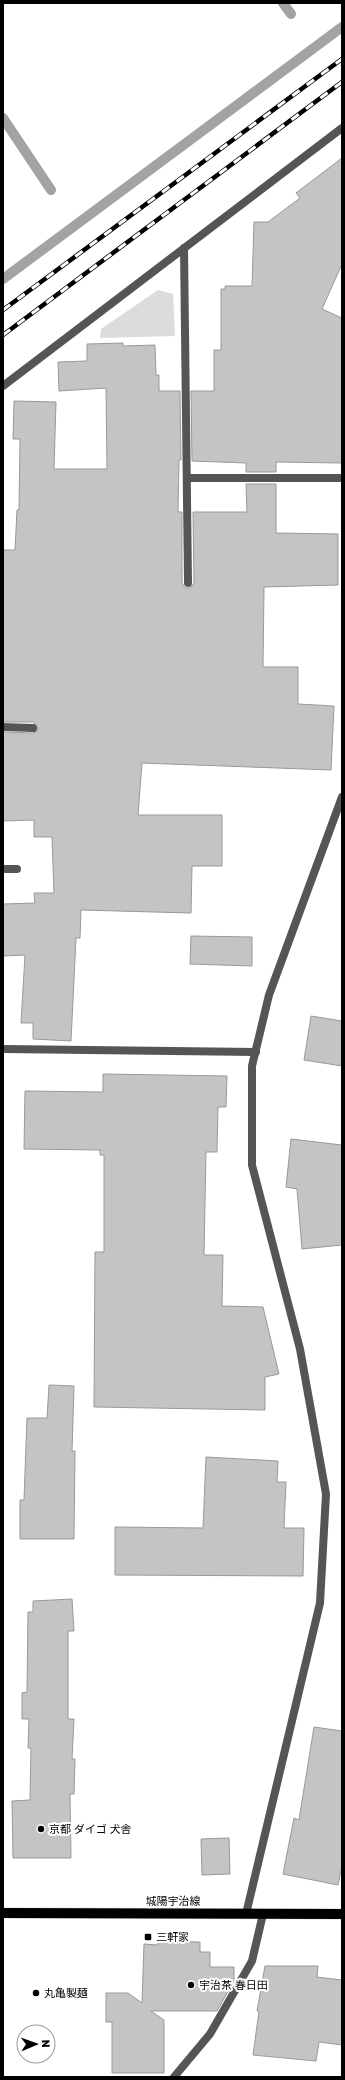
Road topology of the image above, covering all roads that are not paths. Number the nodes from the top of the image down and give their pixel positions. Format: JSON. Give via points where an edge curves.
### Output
{"nodes":[{"id":1,"x":342,"y":128,"type":"edge"},
{"id":2,"x":184,"y":248,"type":"junction"},
{"id":3,"x":3,"y":386,"type":"edge"},
{"id":4,"x":187,"y":478,"type":"junction"},
{"id":5,"x":342,"y":478,"type":"edge"},
{"id":6,"x":188,"y":583,"type":"dead end"},
{"id":7,"x":3,"y":727,"type":"edge"},
{"id":8,"x":33,"y":728,"type":"dead end"},
{"id":9,"x":342,"y":797,"type":"edge"},
{"id":10,"x":3,"y":868,"type":"edge"},
{"id":11,"x":17,"y":869,"type":"dead end"},
{"id":12,"x":3,"y":1049,"type":"edge"},
{"id":13,"x":256,"y":1052,"type":"junction"},
{"id":14,"x":3,"y":1913,"type":"edge"},
{"id":15,"x":246,"y":1914,"type":"junction"},
{"id":16,"x":263,"y":1914,"type":"junction"},
{"id":17,"x":342,"y":1914,"type":"edge"},
{"id":18,"x":174,"y":2077,"type":"edge"}],
"edges":[{"from":1,"to":2,"type":"street"},
{"from":2,"to":3,"type":"street"},
{"from":2,"to":4,"type":"street"},
{"from":4,"to":5,"type":"street"},
{"from":4,"to":6,"type":"street"},
{"from":7,"to":8,"type":"street"},
{"from":9,"to":13,"type":"street","via":[[269,995]]},
{"from":10,"to":11,"type":"street"},
{"from":12,"to":13,"type":"street"},
{"from":13,"to":15,"type":"street","via":[[252,1066],[252,1165],[300,1348],[326,1494],[320,1603]]},
{"from":14,"to":15,"type":"main road","name":"城陽宇治線"},
{"from":15,"to":16,"type":"main road","name":"城陽宇治線"},
{"from":16,"to":17,"type":"main road","name":"城陽宇治線"},
{"from":16,"to":18,"type":"street","via":[[252,1961],[210,2034]]}]}
